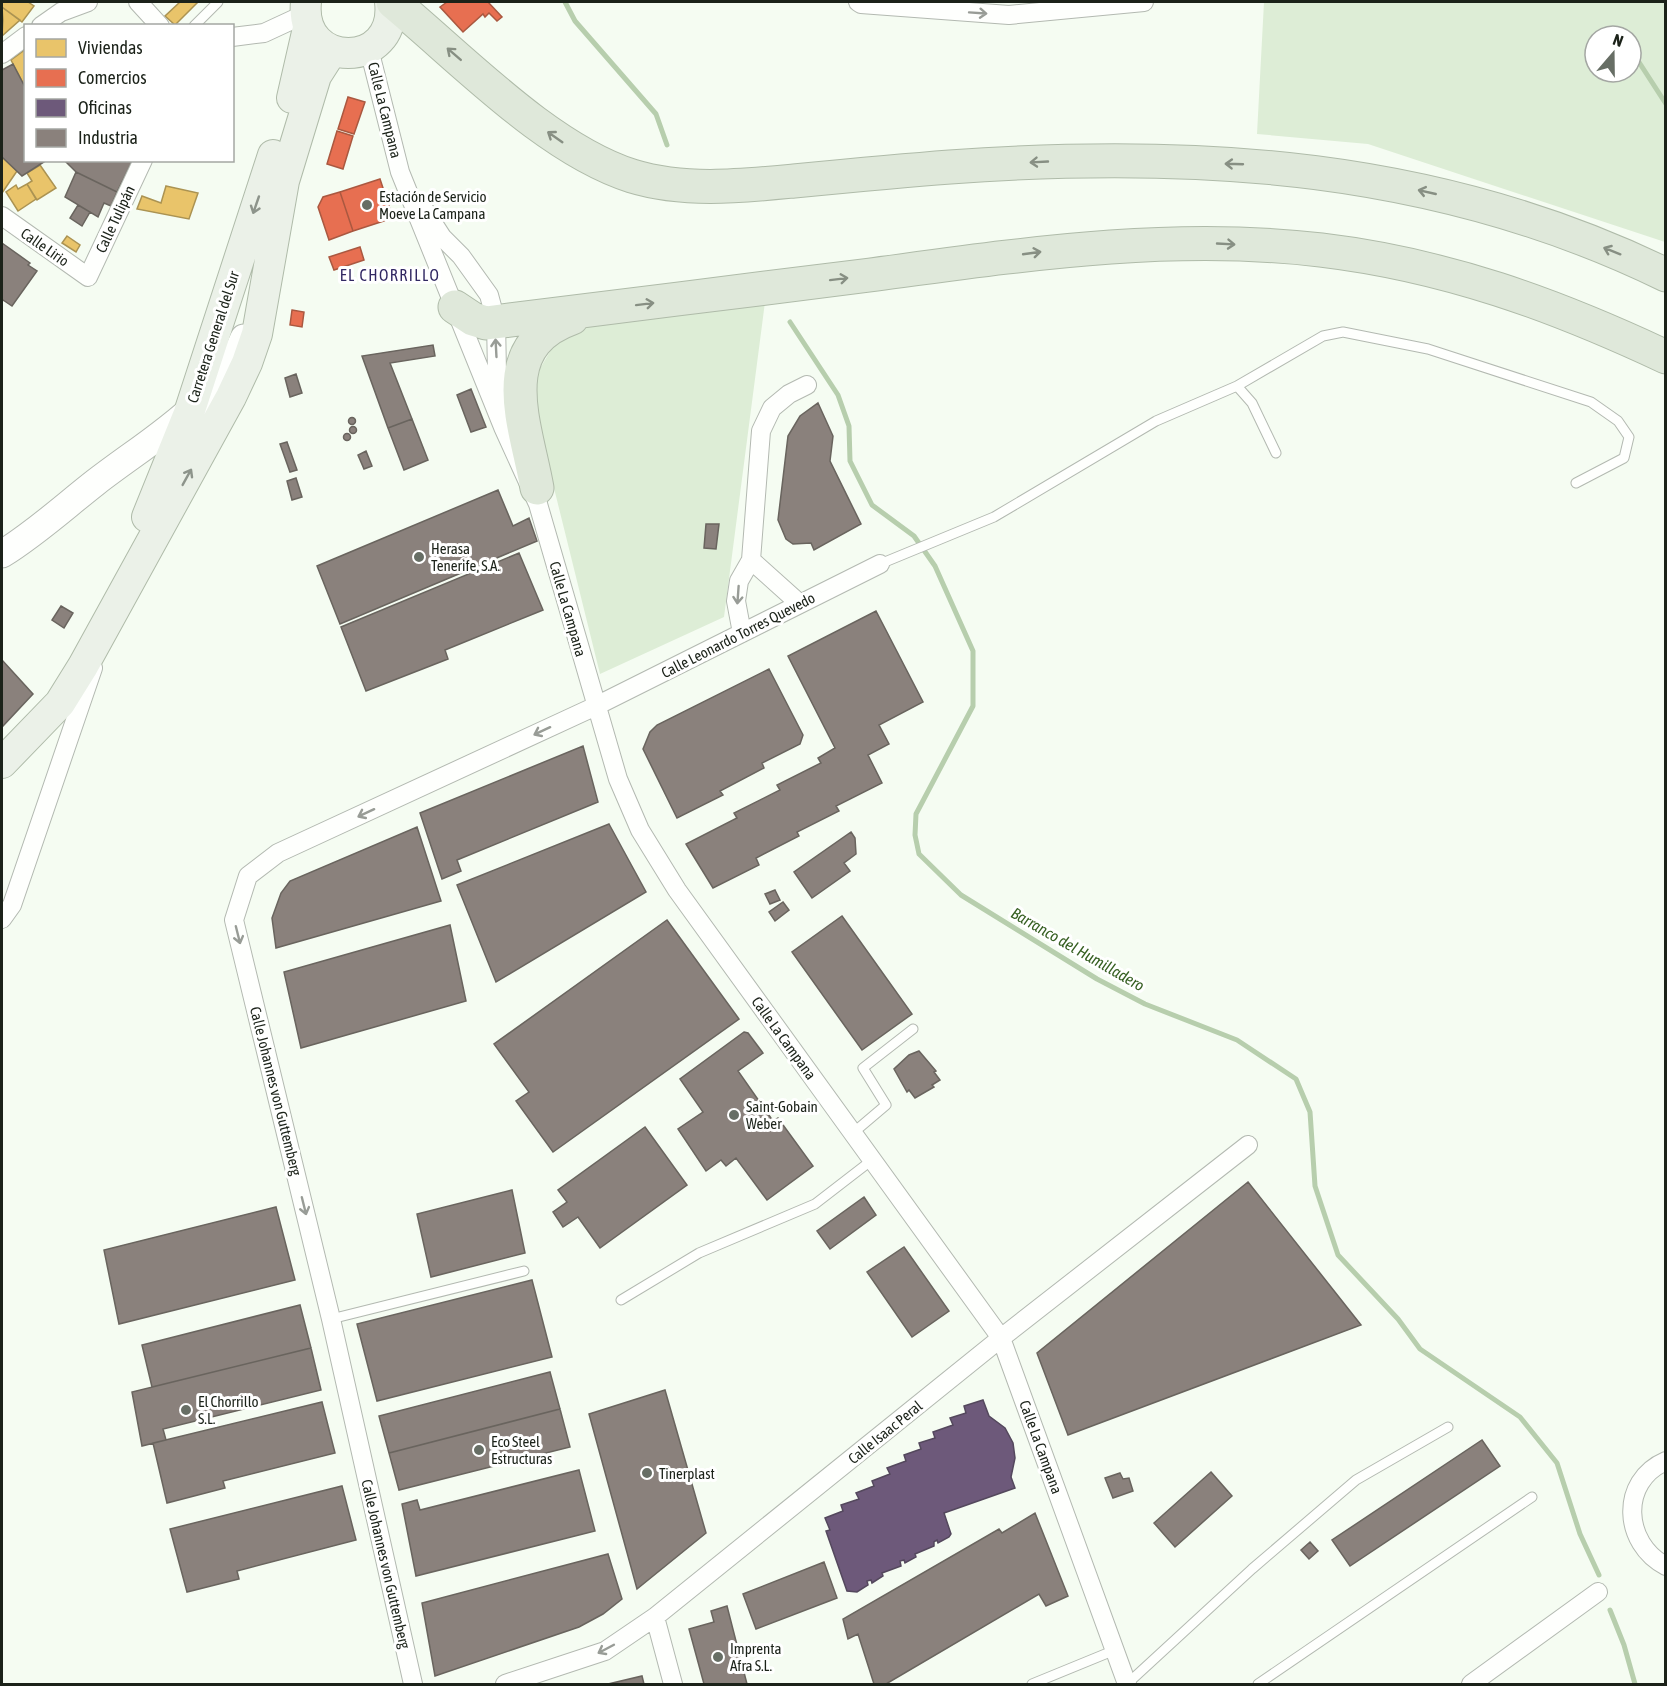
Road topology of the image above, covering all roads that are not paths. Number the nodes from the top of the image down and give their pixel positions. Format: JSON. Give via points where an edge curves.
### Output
{"nodes":[{"id":1,"x":46,"y":2,"type":"edge"},
{"id":2,"x":88,"y":2,"type":"edge"},
{"id":3,"x":138,"y":2,"type":"edge"},
{"id":4,"x":218,"y":2,"type":"edge"},
{"id":5,"x":391,"y":2,"type":"edge"},
{"id":6,"x":858,"y":2,"type":"edge"},
{"id":7,"x":1143,"y":2,"type":"edge"},
{"id":8,"x":61,"y":12,"type":"junction"},
{"id":9,"x":306,"y":14,"type":"edge"},
{"id":10,"x":43,"y":24,"type":"edge"},
{"id":11,"x":158,"y":24,"type":"edge"},
{"id":12,"x":196,"y":24,"type":"edge"},
{"id":13,"x":234,"y":37,"type":"edge"},
{"id":14,"x":24,"y":38,"type":"edge"},
{"id":15,"x":369,"y":49,"type":"junction"},
{"id":16,"x":332,"y":51,"type":"junction"},
{"id":17,"x":2,"y":54,"type":"edge"},
{"id":18,"x":142,"y":162,"type":"edge"},
{"id":19,"x":400,"y":172,"type":"junction"},
{"id":20,"x":2,"y":216,"type":"edge"},
{"id":21,"x":1665,"y":275,"type":"edge"},
{"id":22,"x":88,"y":277,"type":"joint"},
{"id":23,"x":268,"y":282,"type":"junction"},
{"id":24,"x":455,"y":307,"type":"junction"},
{"id":25,"x":587,"y":312,"type":"junction"},
{"id":26,"x":496,"y":321,"type":"junction"},
{"id":27,"x":213,"y":334,"type":"junction"},
{"id":28,"x":1665,"y":357,"type":"edge"},
{"id":29,"x":807,"y":384,"type":"dead end"},
{"id":30,"x":1237,"y":386,"type":"junction"},
{"id":31,"x":189,"y":413,"type":"junction"},
{"id":32,"x":137,"y":451,"type":"junction"},
{"id":33,"x":1276,"y":453,"type":"dead end"},
{"id":34,"x":166,"y":468,"type":"junction"},
{"id":35,"x":95,"y":483,"type":"junction"},
{"id":36,"x":1576,"y":483,"type":"dead end"},
{"id":37,"x":537,"y":496,"type":"junction"},
{"id":38,"x":2,"y":554,"type":"edge"},
{"id":39,"x":751,"y":560,"type":"junction"},
{"id":40,"x":880,"y":564,"type":"joint"},
{"id":41,"x":800,"y":604,"type":"junction"},
{"id":42,"x":742,"y":633,"type":"junction"},
{"id":43,"x":98,"y":639,"type":"junction"},
{"id":44,"x":596,"y":706,"type":"junction"},
{"id":45,"x":2,"y":764,"type":"edge"},
{"id":46,"x":2,"y":919,"type":"edge"},
{"id":47,"x":913,"y":1029,"type":"dead end"},
{"id":48,"x":853,"y":1133,"type":"junction"},
{"id":49,"x":1248,"y":1145,"type":"dead end"},
{"id":50,"x":872,"y":1160,"type":"junction"},
{"id":51,"x":524,"y":1271,"type":"dead end"},
{"id":52,"x":621,"y":1300,"type":"dead end"},
{"id":53,"x":332,"y":1319,"type":"junction"},
{"id":54,"x":1001,"y":1338,"type":"junction"},
{"id":55,"x":1448,"y":1427,"type":"dead end"},
{"id":56,"x":1665,"y":1461,"type":"edge"},
{"id":57,"x":1532,"y":1497,"type":"dead end"},
{"id":58,"x":1665,"y":1566,"type":"edge"},
{"id":59,"x":1598,"y":1592,"type":"dead end"},
{"id":60,"x":655,"y":1617,"type":"junction"},
{"id":61,"x":1114,"y":1650,"type":"junction"},
{"id":62,"x":413,"y":1684,"type":"edge"},
{"id":63,"x":504,"y":1684,"type":"edge"},
{"id":64,"x":673,"y":1684,"type":"edge"},
{"id":65,"x":1032,"y":1684,"type":"edge"},
{"id":66,"x":1127,"y":1684,"type":"edge"},
{"id":67,"x":1258,"y":1684,"type":"edge"},
{"id":68,"x":1471,"y":1684,"type":"edge"}],
"edges":[{"from":1,"to":8,"type":"street"},
{"from":2,"to":8,"type":"street"},
{"from":3,"to":11,"type":"street"},
{"from":4,"to":12,"type":"lane"},
{"from":5,"to":15,"type":"main road","via":[[388,28]]},
{"from":21,"to":5,"type":"highway","one_way":true,"via":[[1627,256],[1523,217],[1386,182],[1284,168],[1057,161],[744,185],[678,186],[605,167],[553,136]]},
{"from":6,"to":7,"type":"street","one_way":true,"via":[[1009,15]]},
{"from":8,"to":10,"type":"street"},
{"from":9,"to":13,"type":"street","via":[[264,33]]},
{"from":9,"to":16,"type":"main road","via":[[318,42]]},
{"from":9,"to":27,"type":"main road","name":"Carretera General del Sur","one_way":true,"via":[[293,95]]},
{"from":14,"to":17,"type":"street"},
{"from":15,"to":16,"type":"main road","via":[[350,54]]},
{"from":15,"to":19,"type":"street","name":"Calle La Campana"},
{"from":16,"to":23,"type":"main road","name":"Carretera General del Sur","via":[[316,76],[284,181]]},
{"from":18,"to":22,"type":"street","name":"Calle Tulipán"},
{"from":19,"to":24,"type":"street","name":"Calle La Campana"},
{"from":19,"to":26,"type":"street","name":"Calle La Campana","via":[[442,237],[489,295]]},
{"from":20,"to":22,"type":"street","name":"Calle Lirio"},
{"from":23,"to":31,"type":"main road","via":[[237,356]]},
{"from":43,"to":23,"type":"main road","name":"Carretera General del Sur","one_way":true,"via":[[231,397],[257,334]]},
{"from":24,"to":26,"type":"highway","via":[[473,319]]},
{"from":24,"to":37,"type":"street","name":"Calle La Campana"},
{"from":25,"to":26,"type":"highway"},
{"from":25,"to":28,"type":"highway","one_way":true,"via":[[1042,251],[1188,242],[1320,250],[1460,276],[1533,299]]},
{"from":25,"to":37,"type":"highway","via":[[555,324],[535,340],[524,358],[519,398]]},
{"from":37,"to":26,"type":"street","name":"Calle La Campana","one_way":true,"via":[[497,373]]},
{"from":27,"to":31,"type":"main road","name":"Carretera General del Sur"},
{"from":27,"to":35,"type":"main road","via":[[165,414]]},
{"from":29,"to":39,"type":"street","via":[[772,408],[761,432]]},
{"from":30,"to":33,"type":"lane","via":[[1252,403]]},
{"from":30,"to":36,"type":"lane","via":[[1323,336],[1343,332],[1428,349],[1591,402],[1618,421],[1629,437],[1624,458]]},
{"from":30,"to":40,"type":"lane","via":[[1156,421],[994,517]]},
{"from":31,"to":32,"type":"main road"},
{"from":31,"to":34,"type":"main road","name":"Carretera General del Sur"},
{"from":32,"to":34,"type":"main road","via":[[156,456]]},
{"from":32,"to":35,"type":"main road"},
{"from":34,"to":43,"type":"main road","name":"Carretera General del Sur"},
{"from":35,"to":38,"type":"main road","via":[[32,536]]},
{"from":37,"to":44,"type":"street","name":"Calle La Campana"},
{"from":39,"to":41,"type":"street"},
{"from":39,"to":42,"type":"street","one_way":true,"via":[[739,581],[736,601]]},
{"from":40,"to":41,"type":"street","name":"Calle Leonardo Torres Quevedo"},
{"from":41,"to":42,"type":"street","name":"Calle Leonardo Torres Quevedo"},
{"from":42,"to":44,"type":"street","name":"Calle Leonardo Torres Quevedo"},
{"from":43,"to":45,"type":"main road","name":"Carretera General del Sur","via":[[60,703]]},
{"from":43,"to":46,"type":"street","via":[[92,671],[63,758],[12,905]]},
{"from":44,"to":48,"type":"street","name":"Calle La Campana","via":[[618,779],[640,830],[677,890]]},
{"from":44,"to":53,"type":"street","name":"Calle Johannes von Guttemberg","one_way":true,"via":[[278,854],[248,876],[234,920]]},
{"from":47,"to":48,"type":"lane","via":[[863,1068],[886,1105]]},
{"from":48,"to":50,"type":"street","name":"Calle La Campana"},
{"from":49,"to":54,"type":"street","name":"Calle Isaac Peral"},
{"from":50,"to":52,"type":"lane","via":[[815,1204],[699,1253]]},
{"from":50,"to":54,"type":"street","name":"Calle La Campana"},
{"from":51,"to":53,"type":"lane"},
{"from":53,"to":62,"type":"street","name":"Calle Johannes von Guttemberg"},
{"from":54,"to":60,"type":"street","name":"Calle Isaac Peral"},
{"from":54,"to":61,"type":"street","name":"Calle La Campana"},
{"from":55,"to":66,"type":"lane","via":[[1356,1480]]},
{"from":56,"to":58,"type":"street","via":[[1655,1466],[1638,1486],[1631,1512],[1636,1538],[1652,1559]]},
{"from":57,"to":67,"type":"lane"},
{"from":59,"to":68,"type":"street"},
{"from":60,"to":63,"type":"street","name":"Calle Isaac Peral","one_way":true,"via":[[605,1651]]},
{"from":60,"to":64,"type":"street"},
{"from":61,"to":65,"type":"lane"},
{"from":61,"to":66,"type":"street","name":"Calle La Campana"}]}
